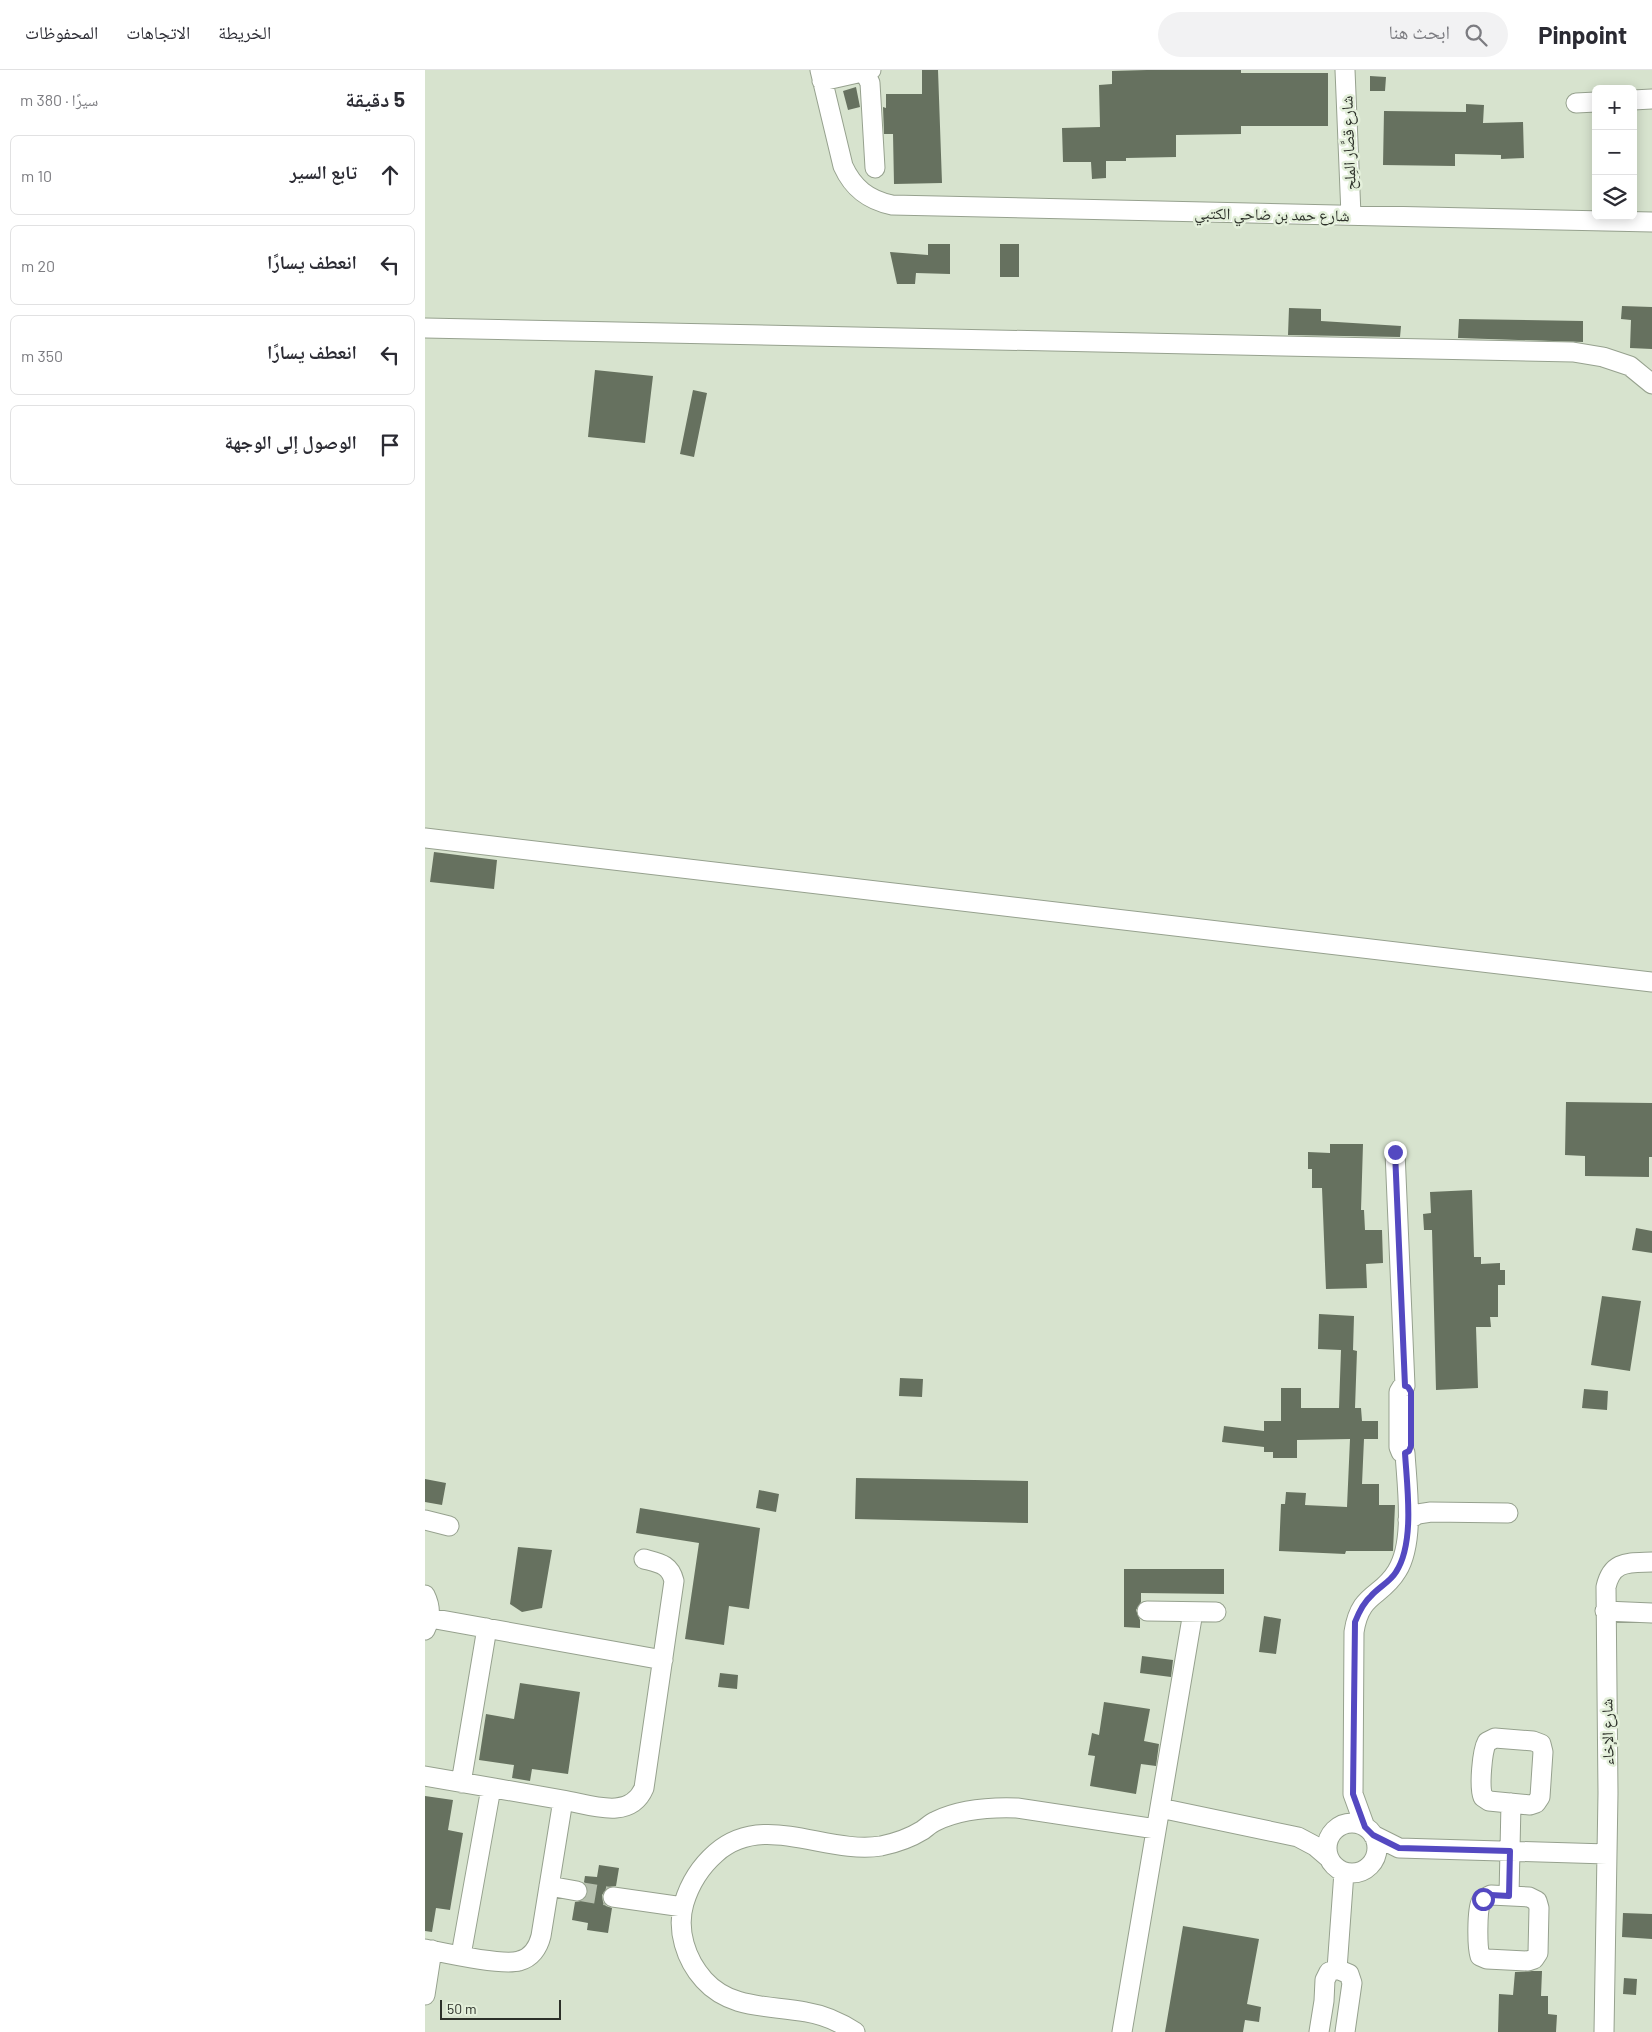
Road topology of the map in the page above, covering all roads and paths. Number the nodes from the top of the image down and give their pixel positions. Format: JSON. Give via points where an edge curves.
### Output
{"nodes":[{"id":1,"x":1345,"y":70,"type":"edge"},
{"id":2,"x":866,"y":71,"type":"edge"},
{"id":3,"x":821,"y":75,"type":"edge"},
{"id":4,"x":1652,"y":99,"type":"edge"},
{"id":5,"x":1637,"y":100,"type":"edge"},
{"id":6,"x":1592,"y":102,"type":"edge"},
{"id":7,"x":1576,"y":103,"type":"dead end"},
{"id":8,"x":875,"y":168,"type":"dead end"},
{"id":9,"x":1351,"y":215,"type":"junction"},
{"id":10,"x":1652,"y":222,"type":"edge"},
{"id":11,"x":425,"y":328,"type":"edge"},
{"id":12,"x":1652,"y":384,"type":"edge"},
{"id":13,"x":425,"y":838,"type":"edge"},
{"id":14,"x":1652,"y":982,"type":"edge"},
{"id":15,"x":1395,"y":1152,"type":"dead end"},
{"id":16,"x":1508,"y":1513,"type":"dead end"},
{"id":17,"x":425,"y":1520,"type":"edge"},
{"id":18,"x":1408,"y":1520,"type":"junction"},
{"id":19,"x":449,"y":1526,"type":"dead end"},
{"id":20,"x":644,"y":1560,"type":"dead end"},
{"id":21,"x":1652,"y":1562,"type":"edge"},
{"id":22,"x":425,"y":1595,"type":"edge"},
{"id":23,"x":1147,"y":1611,"type":"dead end"},
{"id":24,"x":1605,"y":1611,"type":"junction"},
{"id":25,"x":1193,"y":1612,"type":"junction"},
{"id":26,"x":1216,"y":1612,"type":"dead end"},
{"id":27,"x":1652,"y":1613,"type":"edge"},
{"id":28,"x":427,"y":1624,"type":"edge"},
{"id":29,"x":487,"y":1628,"type":"junction"},
{"id":30,"x":663,"y":1660,"type":"junction"},
{"id":31,"x":425,"y":1776,"type":"edge"},
{"id":32,"x":461,"y":1783,"type":"junction"},
{"id":33,"x":491,"y":1788,"type":"junction"},
{"id":34,"x":1353,"y":1794,"type":"junction"},
{"id":35,"x":563,"y":1800,"type":"junction"},
{"id":36,"x":1511,"y":1803,"type":"dead end"},
{"id":37,"x":1160,"y":1808,"type":"junction"},
{"id":38,"x":1156,"y":1830,"type":"junction"},
{"id":39,"x":1336,"y":1830,"type":"junction"},
{"id":40,"x":1369,"y":1831,"type":"junction"},
{"id":41,"x":1298,"y":1837,"type":"junction"},
{"id":42,"x":1399,"y":1848,"type":"junction"},
{"id":43,"x":1510,"y":1851,"type":"junction"},
{"id":44,"x":1607,"y":1854,"type":"junction"},
{"id":45,"x":1329,"y":1858,"type":"junction"},
{"id":46,"x":1373,"y":1861,"type":"junction"},
{"id":47,"x":1343,"y":1872,"type":"junction"},
{"id":48,"x":549,"y":1886,"type":"junction"},
{"id":49,"x":577,"y":1891,"type":"tunnel mouth"},
{"id":50,"x":613,"y":1896,"type":"tunnel mouth"},
{"id":51,"x":1509,"y":1896,"type":"dead end"},
{"id":52,"x":683,"y":1906,"type":"junction"},
{"id":53,"x":429,"y":1950,"type":"edge"},
{"id":54,"x":461,"y":1956,"type":"junction"},
{"id":55,"x":1337,"y":1969,"type":"junction"},
{"id":56,"x":425,"y":1995,"type":"edge"},
{"id":57,"x":855,"y":2032,"type":"edge"},
{"id":58,"x":1122,"y":2032,"type":"edge"},
{"id":59,"x":1319,"y":2032,"type":"edge"},
{"id":60,"x":1345,"y":2032,"type":"edge"},
{"id":61,"x":1604,"y":2032,"type":"edge"}],
"edges":[{"from":1,"to":9,"type":"street","name":"شارع قصَّار المِلح"},
{"from":2,"to":3,"type":"street"},
{"from":2,"to":8,"type":"street","via":[[871,83]]},
{"from":3,"to":9,"type":"street","name":"شارع حمد بن ضاحي الكتبي","via":[[843,166],[843,183],[859,203],[875,209],[892,206]]},
{"from":4,"to":5,"type":"street"},
{"from":6,"to":7,"type":"street"},
{"from":9,"to":10,"type":"street","name":"شارع حمد بن ضاحي الكتبي"},
{"from":11,"to":12,"type":"street","via":[[1573,352],[1630,366]]},
{"from":13,"to":14,"type":"street"},
{"from":15,"to":18,"type":"street","via":[[1405,1386],[1411,1392],[1411,1446],[1405,1453]]},
{"from":16,"to":18,"type":"street","via":[[1431,1512]]},
{"from":17,"to":19,"type":"street"},
{"from":18,"to":34,"type":"street","via":[[1401,1565],[1364,1604],[1355,1622]]},
{"from":20,"to":30,"type":"street","via":[[666,1566],[674,1581]]},
{"from":21,"to":24,"type":"street","name":"شارع الإخاء","via":[[1624,1564],[1611,1572],[1606,1587]]},
{"from":22,"to":28,"type":"street","via":[[430,1607]]},
{"from":23,"to":25,"type":"street"},
{"from":24,"to":27,"type":"street"},
{"from":24,"to":44,"type":"street","name":"شارع الإخاء"},
{"from":25,"to":26,"type":"street"},
{"from":25,"to":37,"type":"street"},
{"from":28,"to":29,"type":"street"},
{"from":29,"to":30,"type":"street"},
{"from":29,"to":32,"type":"street"},
{"from":30,"to":35,"type":"street","via":[[641,1794],[632,1803],[619,1808]]},
{"from":31,"to":32,"type":"street"},
{"from":32,"to":33,"type":"street"},
{"from":33,"to":35,"type":"street"},
{"from":33,"to":54,"type":"street"},
{"from":34,"to":39,"type":"street"},
{"from":34,"to":40,"type":"street"},
{"from":35,"to":48,"type":"street"},
{"from":36,"to":43,"type":"street"},
{"from":37,"to":38,"type":"street"},
{"from":37,"to":41,"type":"street"},
{"from":38,"to":52,"type":"street","via":[[999,1807],[957,1813],[898,1842],[866,1848],[789,1836],[753,1835],[720,1849],[707,1861],[695,1876]]},
{"from":38,"to":58,"type":"street"},
{"from":39,"to":40,"type":"street","via":[[1350,1823]]},
{"from":39,"to":41,"type":"street"},
{"from":39,"to":45,"type":"street","via":[[1328,1843]]},
{"from":40,"to":42,"type":"street"},
{"from":40,"to":46,"type":"street","via":[[1377,1848]]},
{"from":41,"to":45,"type":"street"},
{"from":42,"to":43,"type":"street"},
{"from":42,"to":46,"type":"street"},
{"from":43,"to":44,"type":"street"},
{"from":43,"to":51,"type":"street"},
{"from":44,"to":61,"type":"street","name":"شارع الإخاء"},
{"from":45,"to":47,"type":"street"},
{"from":46,"to":47,"type":"street","via":[[1364,1871]]},
{"from":47,"to":55,"type":"street"},
{"from":48,"to":49,"type":"street"},
{"from":48,"to":54,"type":"street","via":[[541,1936],[531,1955],[510,1963]]},
{"from":50,"to":52,"type":"street"},
{"from":52,"to":57,"type":"street","via":[[681,1923],[685,1949],[697,1972],[715,1990],[749,2005],[819,2014]]},
{"from":53,"to":54,"type":"street"},
{"from":53,"to":56,"type":"street"},
{"from":55,"to":59,"type":"street","via":[[1329,1972],[1325,1980]]},
{"from":55,"to":60,"type":"street","via":[[1349,1974],[1352,1982]]}]}
